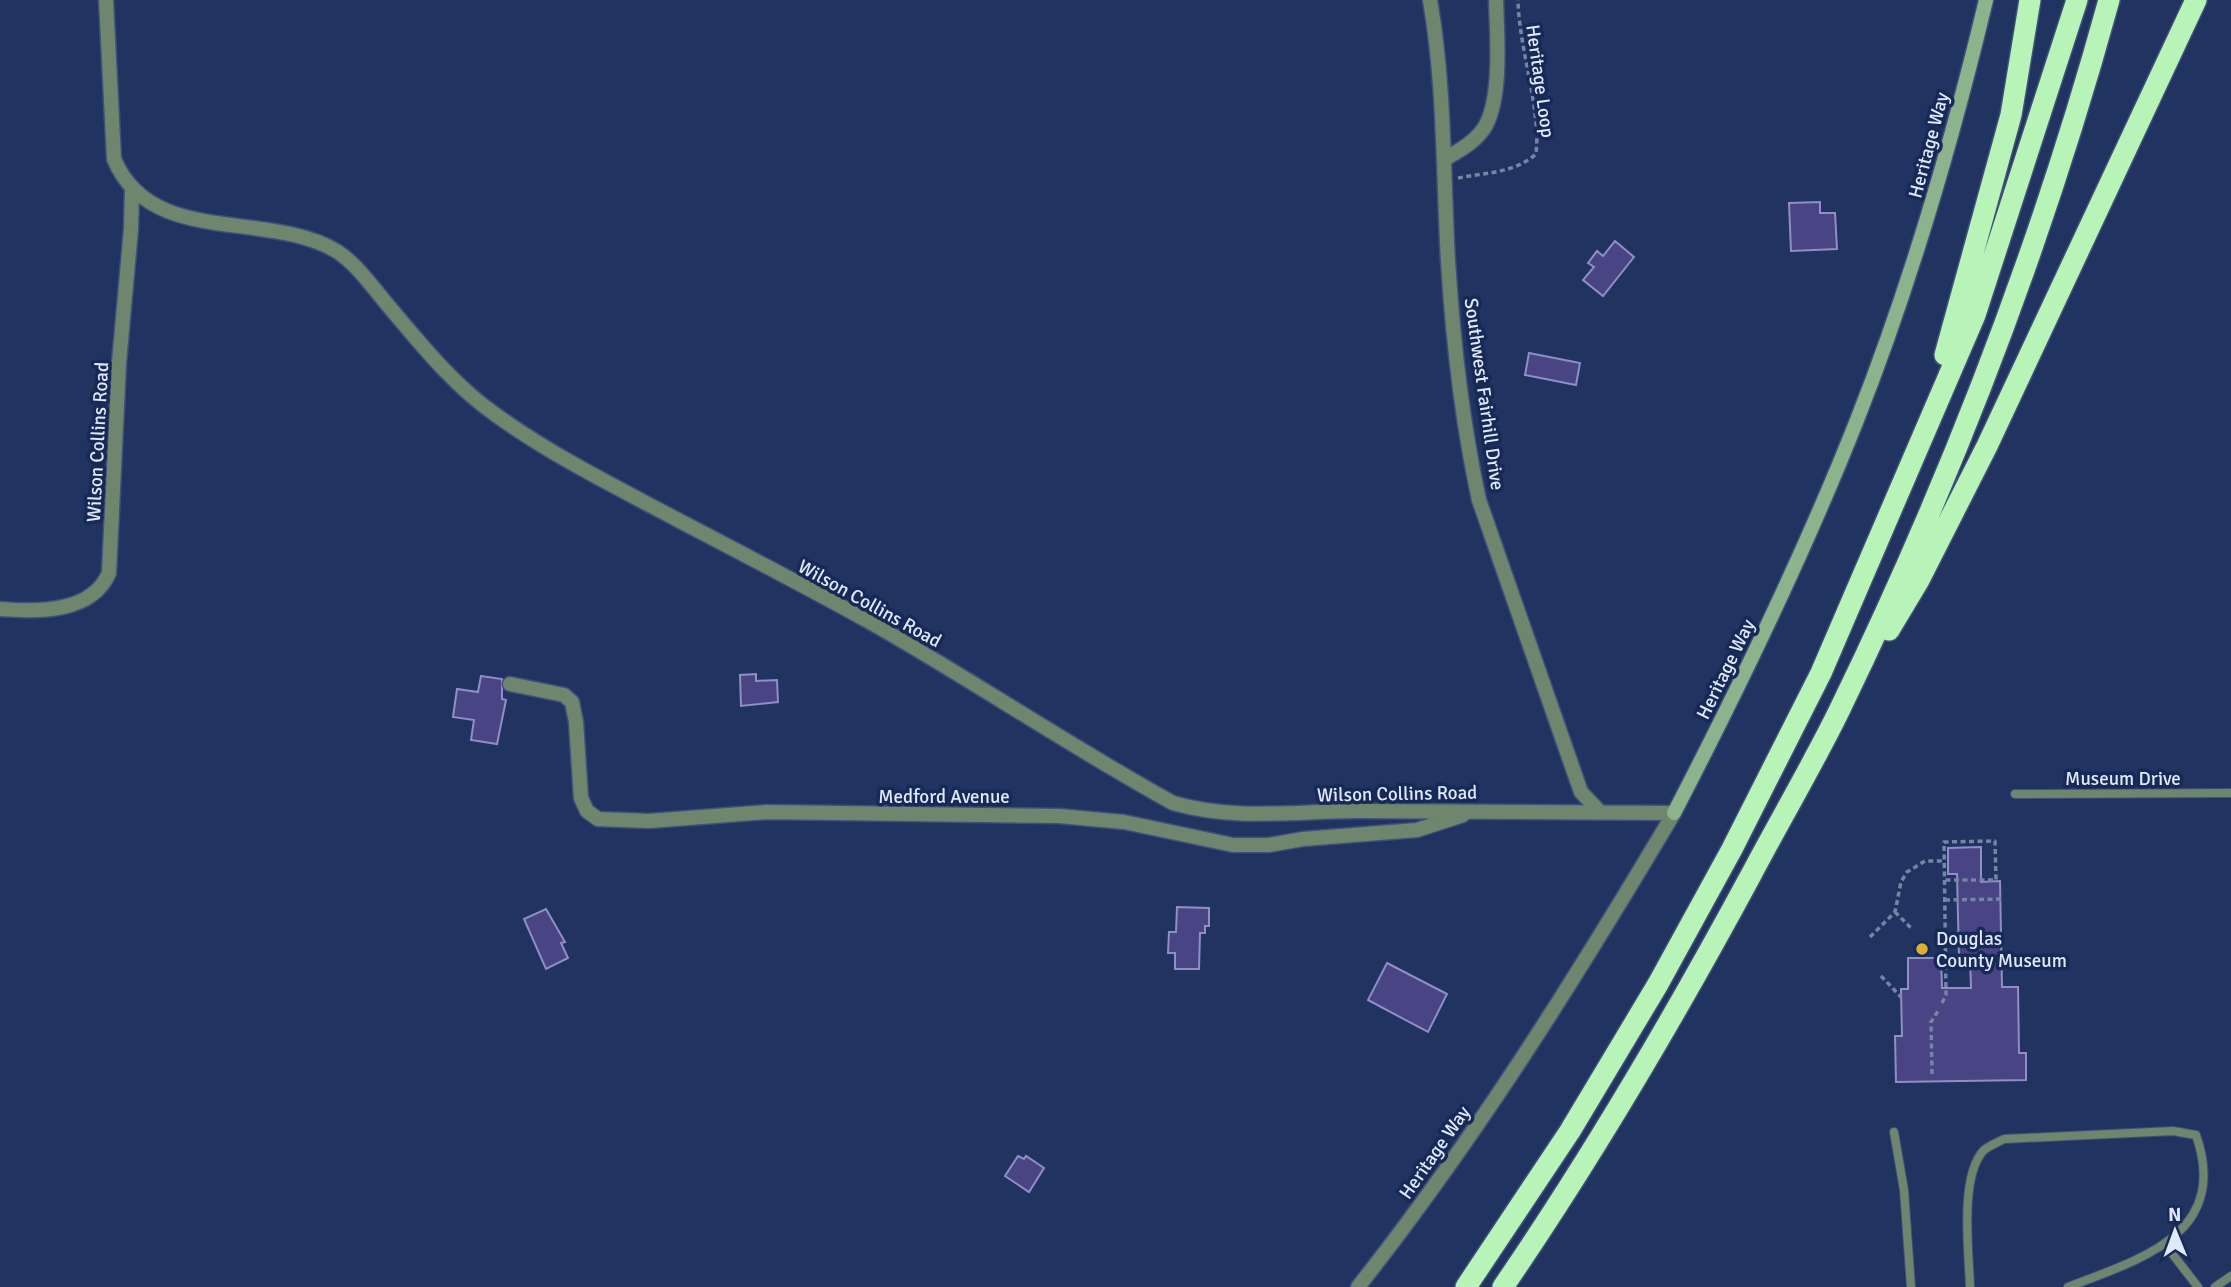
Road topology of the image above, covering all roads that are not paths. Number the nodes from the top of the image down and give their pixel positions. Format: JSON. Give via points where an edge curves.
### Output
{"nodes":[{"id":1,"x":106,"y":0,"type":"edge"},
{"id":2,"x":1430,"y":0,"type":"edge"},
{"id":3,"x":1496,"y":0,"type":"edge"},
{"id":4,"x":1986,"y":0,"type":"edge"},
{"id":5,"x":2030,"y":0,"type":"edge"},
{"id":6,"x":2077,"y":0,"type":"edge"},
{"id":7,"x":2109,"y":0,"type":"edge"},
{"id":8,"x":2196,"y":0,"type":"edge"},
{"id":9,"x":1445,"y":159,"type":"junction"},
{"id":10,"x":132,"y":189,"type":"junction"},
{"id":11,"x":1921,"y":438,"type":"junction"},
{"id":12,"x":0,"y":609,"type":"edge"},
{"id":13,"x":510,"y":684,"type":"dead end"},
{"id":14,"x":1839,"y":712,"type":"junction"},
{"id":15,"x":2231,"y":793,"type":"edge"},
{"id":16,"x":2015,"y":794,"type":"dead end"},
{"id":17,"x":1474,"y":811,"type":"junction"},
{"id":18,"x":1600,"y":812,"type":"junction"},
{"id":19,"x":1674,"y":813,"type":"junction"},
{"id":20,"x":1894,"y":1132,"type":"dead end"},
{"id":21,"x":2167,"y":1247,"type":"junction"},
{"id":22,"x":2231,"y":1276,"type":"edge"},
{"id":23,"x":1358,"y":1287,"type":"edge"},
{"id":24,"x":1466,"y":1287,"type":"edge"},
{"id":25,"x":1503,"y":1287,"type":"edge"},
{"id":26,"x":1911,"y":1287,"type":"edge"},
{"id":27,"x":1970,"y":1287,"type":"edge"},
{"id":28,"x":2068,"y":1287,"type":"edge"},
{"id":29,"x":2198,"y":1287,"type":"edge"},
{"id":30,"x":2215,"y":1287,"type":"edge"}],
"edges":[{"from":1,"to":10,"type":"street","name":"Wilson Collins Road","via":[[111,139],[121,176]]},
{"from":2,"to":9,"type":"street","name":"Southwest Fairhill Drive"},
{"from":3,"to":9,"type":"street","via":[[1493,105],[1486,125],[1469,145]]},
{"from":4,"to":19,"type":"street","name":"Heritage Way","via":[[1921,242],[1857,420],[1764,636]]},
{"from":5,"to":11,"type":"highway","via":[[2011,115]]},
{"from":6,"to":11,"type":"highway","via":[[1975,315]]},
{"from":7,"to":14,"type":"highway","via":[[2043,215],[1972,411]]},
{"from":8,"to":14,"type":"highway","via":[[1919,580]]},
{"from":9,"to":18,"type":"street","name":"Southwest Fairhill Drive","via":[[1457,359],[1479,500],[1581,792]]},
{"from":10,"to":12,"type":"street","name":"Wilson Collins Road","via":[[109,573],[104,586],[92,595],[62,608]]},
{"from":10,"to":17,"type":"street","name":"Wilson Collins Road","via":[[168,212],[285,231],[338,253],[362,274],[456,382],[531,439],[870,622],[1173,803],[1233,814]]},
{"from":11,"to":24,"type":"highway","via":[[1821,673],[1732,849],[1570,1130]]},
{"from":13,"to":17,"type":"street","name":"Medford Avenue","via":[[564,695],[572,702],[580,798],[598,819],[649,821],[767,812],[1059,816],[1124,822],[1233,845],[1269,845],[1417,830]]},
{"from":14,"to":25,"type":"highway","via":[[1680,1007],[1563,1199]]},
{"from":15,"to":16,"type":"lane","name":"Museum Drive"},
{"from":17,"to":18,"type":"street","name":"Wilson Collins Road"},
{"from":18,"to":19,"type":"street","name":"Wilson Collins Road"},
{"from":19,"to":23,"type":"street","name":"Heritage Way","via":[[1533,1043]]},
{"from":20,"to":26,"type":"lane","via":[[1904,1190]]},
{"from":21,"to":27,"type":"lane","via":[[2183,1238],[2210,1192],[2210,1169],[2196,1135],[2173,1131],[2004,1139],[1984,1150],[1971,1175]]},
{"from":21,"to":28,"type":"lane"},
{"from":21,"to":29,"type":"lane"},
{"from":22,"to":30,"type":"lane"}]}
